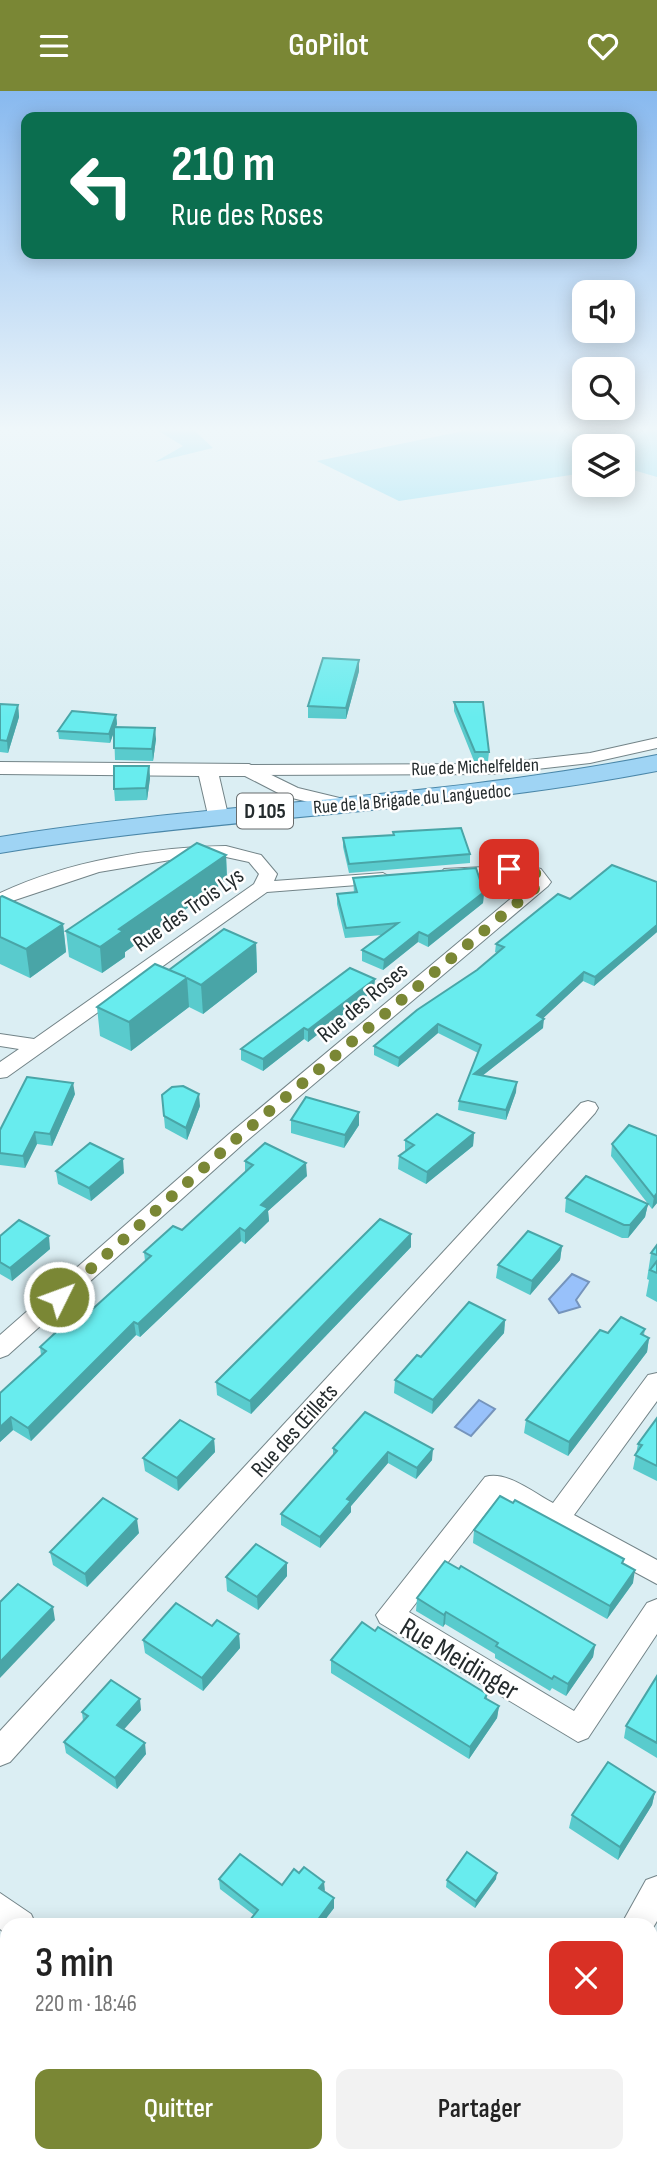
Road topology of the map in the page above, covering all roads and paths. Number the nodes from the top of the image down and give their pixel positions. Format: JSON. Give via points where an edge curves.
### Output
{"nodes":[{"id":1,"x":657,"y":743,"type":"edge"},
{"id":2,"x":657,"y":763,"type":"edge"},
{"id":3,"x":0,"y":768,"type":"edge"},
{"id":4,"x":208,"y":770,"type":"junction"},
{"id":5,"x":250,"y":770,"type":"junction"},
{"id":6,"x":345,"y":805,"type":"junction"},
{"id":7,"x":219,"y":815,"type":"junction"},
{"id":8,"x":0,"y":845,"type":"edge"},
{"id":9,"x":426,"y":875,"type":"edge"},
{"id":10,"x":399,"y":877,"type":"edge"},
{"id":11,"x":262,"y":887,"type":"junction"},
{"id":12,"x":0,"y":900,"type":"edge"},
{"id":13,"x":0,"y":1040,"type":"edge"},
{"id":14,"x":36,"y":1045,"type":"junction"},
{"id":15,"x":0,"y":1072,"type":"edge"},
{"id":16,"x":587,"y":1108,"type":"dead end"},
{"id":17,"x":0,"y":1349,"type":"edge"},
{"id":18,"x":657,"y":1382,"type":"edge"},
{"id":19,"x":556,"y":1519,"type":"junction"},
{"id":20,"x":657,"y":1573,"type":"edge"},
{"id":21,"x":657,"y":1611,"type":"edge"},
{"id":22,"x":0,"y":1752,"type":"edge"},
{"id":23,"x":657,"y":1891,"type":"edge"},
{"id":24,"x":641,"y":1918,"type":"edge"}],
"edges":[{"from":1,"to":5,"type":"street","name":"Rue de Michelfelden","via":[[590,758],[493,769]]},
{"from":2,"to":6,"type":"main road","name":"Rue de la Brigade du Languedoc","number":"D 105","via":[[530,787]]},
{"from":3,"to":4,"type":"street"},
{"from":4,"to":5,"type":"street"},
{"from":4,"to":7,"type":"street"},
{"from":5,"to":6,"type":"street","via":[[291,792]]},
{"from":6,"to":7,"type":"main road","name":"Rue de la Brigade du Languedoc","number":"D 105"},
{"from":7,"to":8,"type":"main road","name":"Rue de la Brigade du Languedoc","number":"D 105","via":[[82,830]]},
{"from":9,"to":17,"type":"street","name":"Rue des Roses","via":[[509,869],[535,873],[542,882],[236,1139]]},
{"from":10,"to":11,"type":"street"},
{"from":11,"to":12,"type":"street","name":"Rue des Trois Lys","via":[[268,874],[260,860],[234,851],[214,851],[56,876]]},
{"from":11,"to":14,"type":"street","name":"Rue des Trois Lys"},
{"from":13,"to":14,"type":"street"},
{"from":14,"to":15,"type":"street","name":"Rue des Trois Lys"},
{"from":16,"to":22,"type":"street","name":"Rue des Œillets"},
{"from":18,"to":19,"type":"street"},
{"from":19,"to":20,"type":"street","name":"Rue Meidinger"},
{"from":19,"to":21,"type":"street","name":"Rue Meidinger","via":[[494,1484],[390,1615],[578,1729]]},
{"from":23,"to":24,"type":"street"}]}
